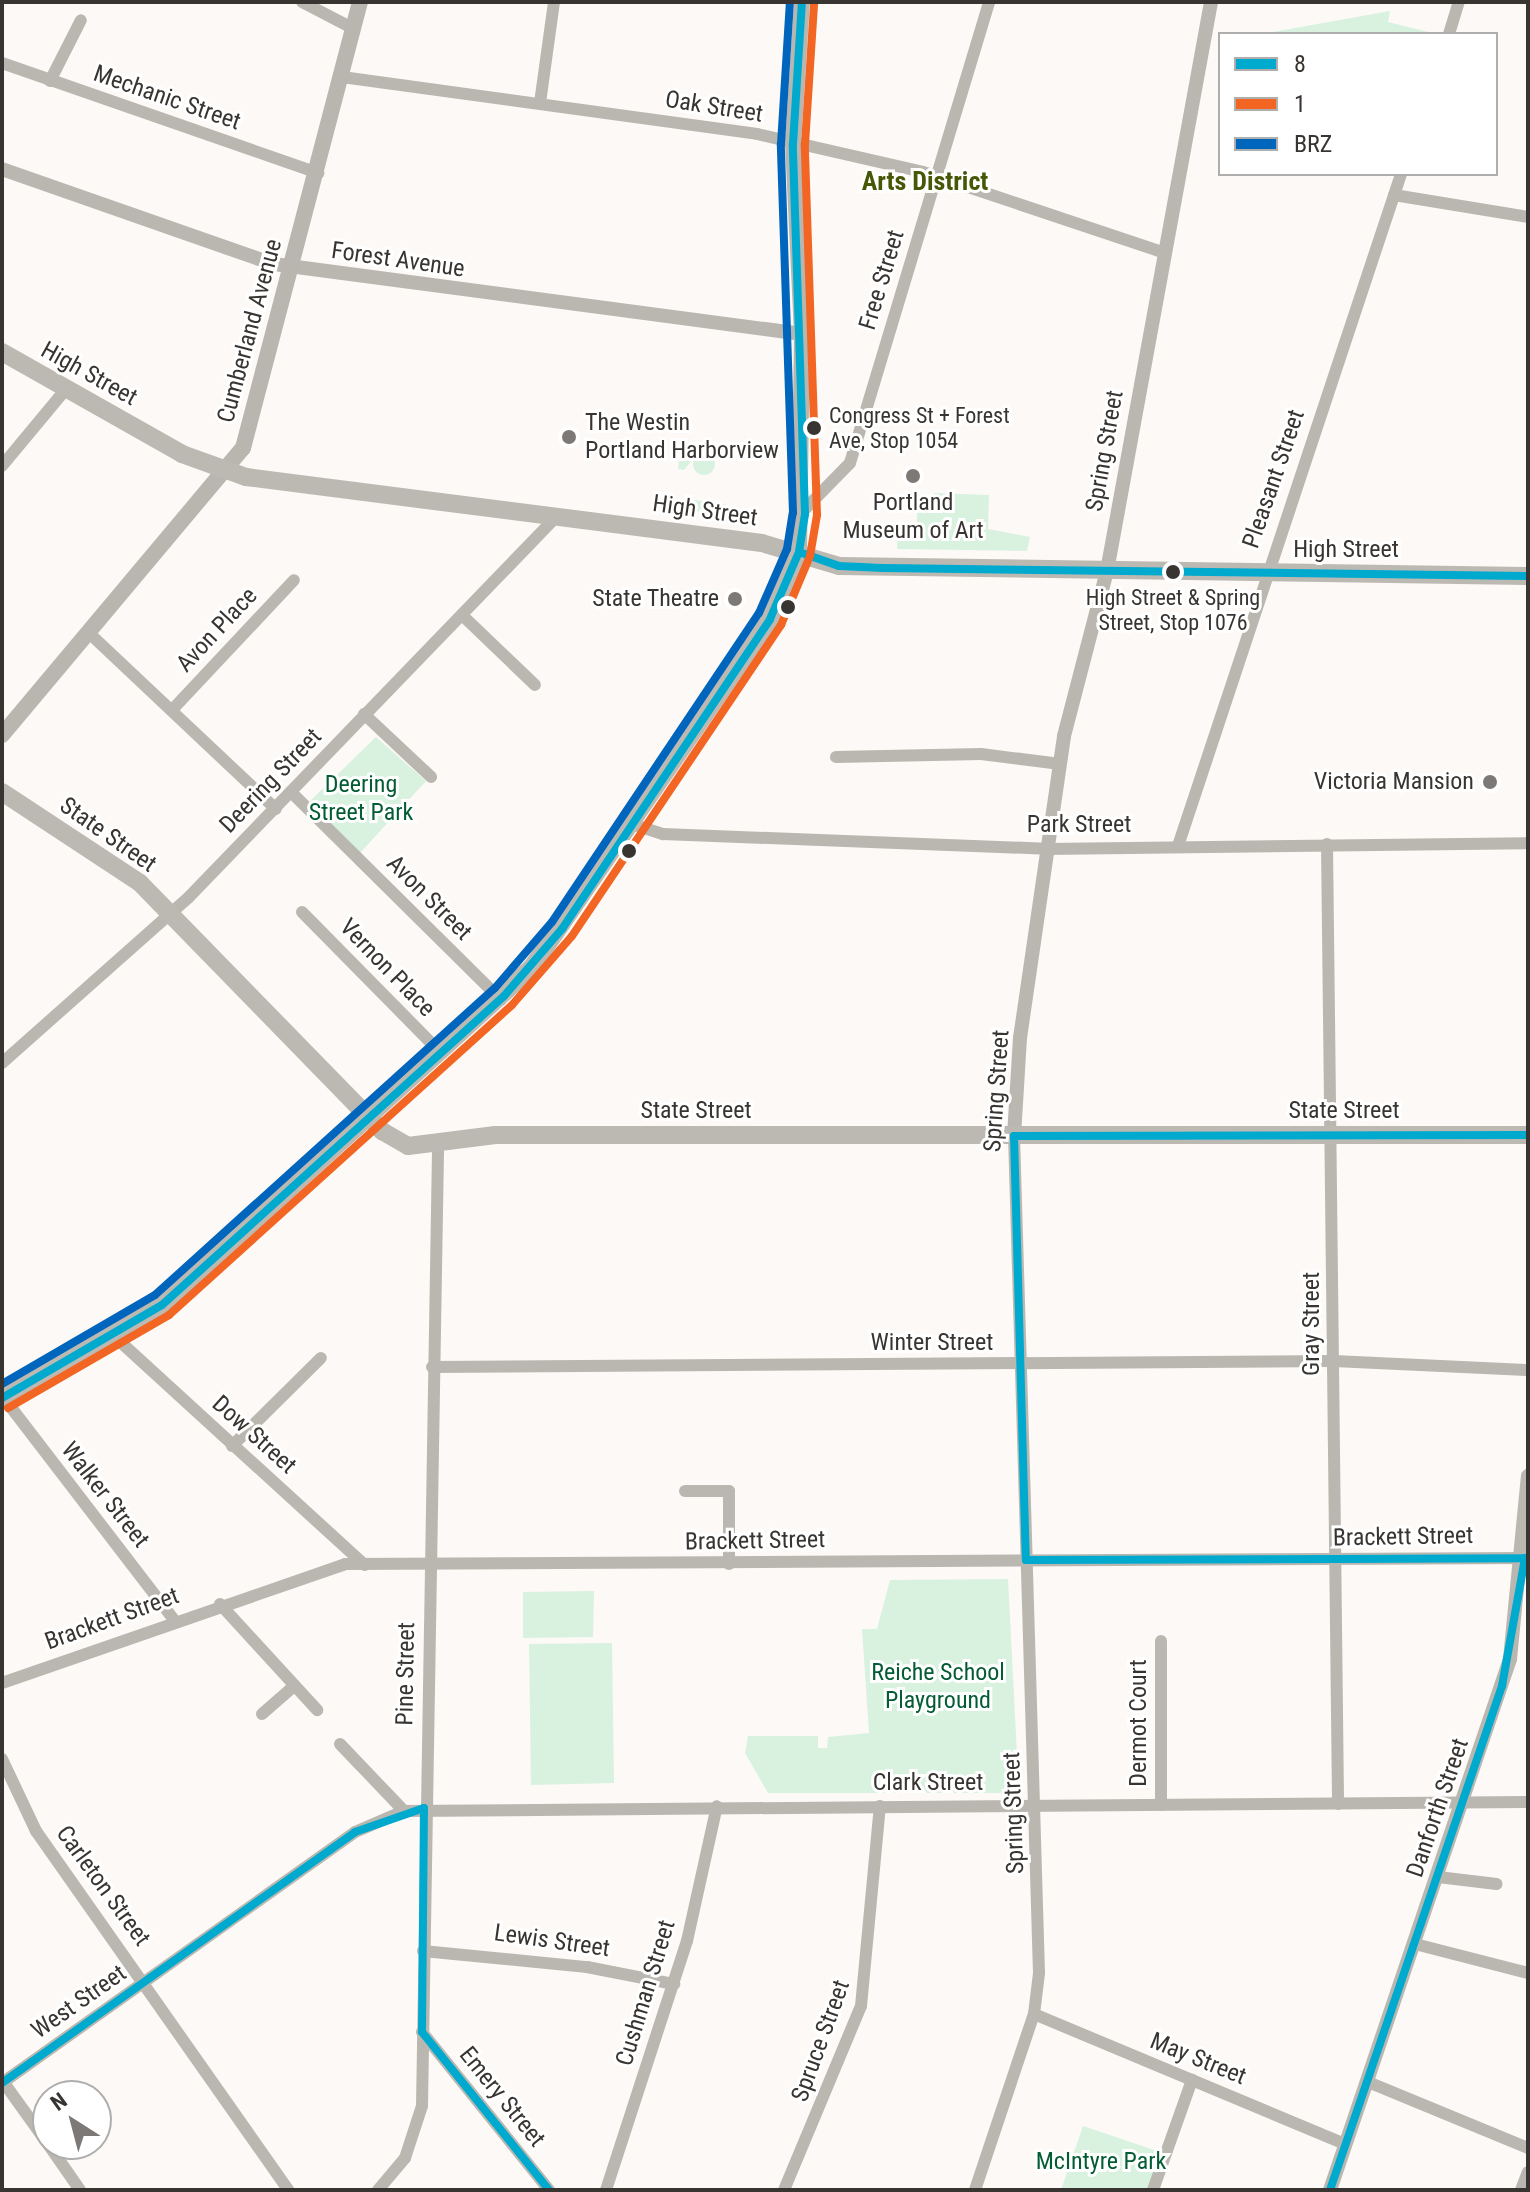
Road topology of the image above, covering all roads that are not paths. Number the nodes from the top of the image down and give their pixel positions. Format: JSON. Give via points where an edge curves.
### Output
{"nodes":[{"id":1,"x":302,"y":2,"type":"edge"},
{"id":2,"x":360,"y":2,"type":"edge"},
{"id":3,"x":554,"y":2,"type":"edge"},
{"id":4,"x":802,"y":2,"type":"edge"},
{"id":5,"x":989,"y":2,"type":"edge"},
{"id":6,"x":1211,"y":2,"type":"edge"},
{"id":7,"x":1459,"y":2,"type":"edge"},
{"id":8,"x":81,"y":20,"type":"dead end"},
{"id":9,"x":354,"y":29,"type":"junction"},
{"id":10,"x":1450,"y":32,"type":"edge"},
{"id":11,"x":2,"y":63,"type":"edge"},
{"id":12,"x":342,"y":77,"type":"junction"},
{"id":13,"x":50,"y":81,"type":"junction"},
{"id":14,"x":540,"y":103,"type":"junction"},
{"id":15,"x":793,"y":144,"type":"junction"},
{"id":16,"x":2,"y":169,"type":"edge"},
{"id":17,"x":318,"y":173,"type":"junction"},
{"id":18,"x":1400,"y":176,"type":"edge"},
{"id":19,"x":937,"y":177,"type":"junction"},
{"id":20,"x":1394,"y":195,"type":"junction"},
{"id":21,"x":1528,"y":217,"type":"edge"},
{"id":22,"x":1162,"y":252,"type":"junction"},
{"id":23,"x":293,"y":268,"type":"junction"},
{"id":24,"x":802,"y":334,"type":"junction"},
{"id":25,"x":2,"y":352,"type":"edge"},
{"id":26,"x":66,"y":389,"type":"junction"},
{"id":27,"x":2,"y":466,"type":"edge"},
{"id":28,"x":224,"y":471,"type":"junction"},
{"id":29,"x":805,"y":509,"type":"junction"},
{"id":30,"x":558,"y":515,"type":"junction"},
{"id":31,"x":799,"y":552,"type":"junction"},
{"id":32,"x":1107,"y":571,"type":"junction"},
{"id":33,"x":1265,"y":574,"type":"junction"},
{"id":34,"x":1528,"y":576,"type":"edge"},
{"id":35,"x":294,"y":580,"type":"dead end"},
{"id":36,"x":462,"y":615,"type":"junction"},
{"id":37,"x":88,"y":632,"type":"junction"},
{"id":38,"x":535,"y":685,"type":"dead end"},
{"id":39,"x":172,"y":710,"type":"junction"},
{"id":40,"x":364,"y":714,"type":"junction"},
{"id":41,"x":2,"y":735,"type":"edge"},
{"id":42,"x":836,"y":757,"type":"dead end"},
{"id":43,"x":1060,"y":764,"type":"junction"},
{"id":44,"x":431,"y":777,"type":"dead end"},
{"id":45,"x":2,"y":792,"type":"edge"},
{"id":46,"x":292,"y":793,"type":"junction"},
{"id":47,"x":276,"y":809,"type":"junction"},
{"id":48,"x":632,"y":824,"type":"junction"},
{"id":49,"x":1528,"y":843,"type":"edge"},
{"id":50,"x":1327,"y":844,"type":"junction"},
{"id":51,"x":1178,"y":846,"type":"junction"},
{"id":52,"x":1046,"y":849,"type":"junction"},
{"id":53,"x":302,"y":912,"type":"dead end"},
{"id":54,"x":170,"y":916,"type":"junction"},
{"id":55,"x":501,"y":1000,"type":"junction"},
{"id":56,"x":441,"y":1053,"type":"junction"},
{"id":57,"x":2,"y":1063,"type":"edge"},
{"id":58,"x":370,"y":1118,"type":"junction"},
{"id":59,"x":1333,"y":1135,"type":"junction"},
{"id":60,"x":1528,"y":1135,"type":"edge"},
{"id":61,"x":1014,"y":1136,"type":"junction"},
{"id":62,"x":438,"y":1147,"type":"junction"},
{"id":63,"x":115,"y":1337,"type":"junction"},
{"id":64,"x":321,"y":1358,"type":"dead end"},
{"id":65,"x":1334,"y":1361,"type":"junction"},
{"id":66,"x":1020,"y":1365,"type":"junction"},
{"id":67,"x":432,"y":1367,"type":"junction"},
{"id":68,"x":1528,"y":1370,"type":"edge"},
{"id":69,"x":2,"y":1398,"type":"edge"},
{"id":70,"x":232,"y":1446,"type":"junction"},
{"id":71,"x":1528,"y":1476,"type":"edge"},
{"id":72,"x":685,"y":1491,"type":"dead end"},
{"id":73,"x":1526,"y":1558,"type":"edge"},
{"id":74,"x":1026,"y":1560,"type":"junction"},
{"id":75,"x":1337,"y":1560,"type":"junction"},
{"id":76,"x":729,"y":1564,"type":"junction"},
{"id":77,"x":365,"y":1565,"type":"junction"},
{"id":78,"x":430,"y":1565,"type":"junction"},
{"id":79,"x":220,"y":1604,"type":"junction"},
{"id":80,"x":174,"y":1620,"type":"junction"},
{"id":81,"x":1161,"y":1641,"type":"dead end"},
{"id":82,"x":2,"y":1683,"type":"edge"},
{"id":83,"x":294,"y":1686,"type":"junction"},
{"id":84,"x":317,"y":1710,"type":"dead end"},
{"id":85,"x":262,"y":1714,"type":"dead end"},
{"id":86,"x":340,"y":1744,"type":"dead end"},
{"id":87,"x":2,"y":1759,"type":"edge"},
{"id":88,"x":1528,"y":1802,"type":"edge"},
{"id":89,"x":1466,"y":1803,"type":"junction"},
{"id":90,"x":1338,"y":1804,"type":"junction"},
{"id":91,"x":1033,"y":1805,"type":"junction"},
{"id":92,"x":1161,"y":1805,"type":"junction"},
{"id":93,"x":717,"y":1806,"type":"junction"},
{"id":94,"x":880,"y":1806,"type":"junction"},
{"id":95,"x":424,"y":1808,"type":"junction"},
{"id":96,"x":404,"y":1811,"type":"junction"},
{"id":97,"x":1438,"y":1877,"type":"junction"},
{"id":98,"x":1497,"y":1884,"type":"dead end"},
{"id":99,"x":1415,"y":1944,"type":"junction"},
{"id":100,"x":423,"y":1951,"type":"junction"},
{"id":101,"x":1528,"y":1973,"type":"edge"},
{"id":102,"x":145,"y":1983,"type":"junction"},
{"id":103,"x":674,"y":1984,"type":"junction"},
{"id":104,"x":1034,"y":2014,"type":"junction"},
{"id":105,"x":422,"y":2032,"type":"junction"},
{"id":106,"x":1192,"y":2080,"type":"junction"},
{"id":107,"x":2,"y":2082,"type":"edge"},
{"id":108,"x":1368,"y":2082,"type":"junction"},
{"id":109,"x":32,"y":2122,"type":"edge"},
{"id":110,"x":1345,"y":2144,"type":"junction"},
{"id":111,"x":1528,"y":2148,"type":"edge"},
{"id":112,"x":59,"y":2160,"type":"edge"},
{"id":113,"x":1528,"y":2172,"type":"edge"},
{"id":114,"x":80,"y":2190,"type":"edge"},
{"id":115,"x":288,"y":2190,"type":"edge"},
{"id":116,"x":378,"y":2190,"type":"edge"},
{"id":117,"x":549,"y":2190,"type":"edge"},
{"id":118,"x":606,"y":2190,"type":"edge"},
{"id":119,"x":784,"y":2190,"type":"edge"},
{"id":120,"x":975,"y":2190,"type":"edge"},
{"id":121,"x":1153,"y":2190,"type":"edge"},
{"id":122,"x":1330,"y":2190,"type":"edge"},
{"id":123,"x":1521,"y":2190,"type":"edge"}],
"edges":[{"from":1,"to":9,"type":"street"},
{"from":2,"to":9,"type":"main road","name":"Cumberland Avenue"},
{"from":3,"to":14,"type":"street"},
{"from":4,"to":15,"type":"main road"},
{"from":5,"to":19,"type":"street","name":"Free Street"},
{"from":6,"to":22,"type":"street","name":"Spring Street"},
{"from":7,"to":10,"type":"street"},
{"from":8,"to":13,"type":"street"},
{"from":9,"to":12,"type":"main road","name":"Cumberland Avenue"},
{"from":11,"to":13,"type":"street","name":"Mechanic Street"},
{"from":12,"to":14,"type":"street","name":"Oak Street"},
{"from":12,"to":17,"type":"main road","name":"Cumberland Avenue"},
{"from":13,"to":17,"type":"street","name":"Mechanic Street"},
{"from":14,"to":15,"type":"street","name":"Oak Street"},
{"from":15,"to":19,"type":"street","name":"Oak Street"},
{"from":15,"to":24,"type":"main road"},
{"from":16,"to":23,"type":"street","name":"Forest Avenue"},
{"from":17,"to":23,"type":"main road","name":"Cumberland Avenue"},
{"from":18,"to":20,"type":"street","name":"Pleasant Street"},
{"from":19,"to":22,"type":"street","name":"Oak Street"},
{"from":19,"to":29,"type":"street","name":"Free Street","via":[[850,463]]},
{"from":20,"to":21,"type":"street"},
{"from":20,"to":33,"type":"street","name":"Pleasant Street"},
{"from":22,"to":32,"type":"street","name":"Spring Street"},
{"from":23,"to":24,"type":"street","name":"Forest Avenue"},
{"from":23,"to":28,"type":"main road","name":"Cumberland Avenue","via":[[243,448]]},
{"from":24,"to":29,"type":"main road"},
{"from":25,"to":26,"type":"main road","name":"High Street"},
{"from":26,"to":27,"type":"street"},
{"from":26,"to":28,"type":"main road","name":"High Street"},
{"from":28,"to":30,"type":"main road","name":"High Street"},
{"from":28,"to":37,"type":"main road","name":"Cumberland Avenue"},
{"from":29,"to":31,"type":"main road"},
{"from":30,"to":31,"type":"main road","name":"High Street"},
{"from":30,"to":36,"type":"street","name":"Deering Street"},
{"from":31,"to":32,"type":"main road","name":"High Street","via":[[839,566]]},
{"from":31,"to":48,"type":"main road","via":[[770,619]]},
{"from":32,"to":33,"type":"main road","name":"High Street"},
{"from":32,"to":43,"type":"street","name":"Spring Street"},
{"from":33,"to":34,"type":"main road","name":"High Street"},
{"from":33,"to":51,"type":"street","name":"Pleasant Street"},
{"from":35,"to":39,"type":"street","name":"Avon Place"},
{"from":36,"to":38,"type":"street"},
{"from":36,"to":40,"type":"street","name":"Deering Street"},
{"from":37,"to":39,"type":"street"},
{"from":37,"to":41,"type":"main road","name":"Cumberland Avenue"},
{"from":39,"to":47,"type":"street"},
{"from":40,"to":44,"type":"street"},
{"from":40,"to":46,"type":"street","name":"Deering Street"},
{"from":42,"to":43,"type":"street","via":[[981,754]]},
{"from":43,"to":52,"type":"street","name":"Spring Street"},
{"from":45,"to":54,"type":"main road","name":"State Street","via":[[125,871]]},
{"from":46,"to":47,"type":"street","name":"Deering Street"},
{"from":46,"to":55,"type":"street","name":"Avon Street"},
{"from":47,"to":54,"type":"street","name":"Deering Street"},
{"from":48,"to":52,"type":"street","name":"Park Street","via":[[663,834]]},
{"from":48,"to":55,"type":"main road","via":[[549,948]]},
{"from":49,"to":50,"type":"street","name":"Park Street"},
{"from":50,"to":51,"type":"street","name":"Park Street"},
{"from":50,"to":59,"type":"street","name":"Gray Street"},
{"from":51,"to":52,"type":"street","name":"Park Street"},
{"from":52,"to":61,"type":"street","name":"Spring Street"},
{"from":53,"to":56,"type":"street","name":"Vernon Place"},
{"from":54,"to":57,"type":"street","name":"Deering Street"},
{"from":54,"to":58,"type":"main road","name":"State Street"},
{"from":55,"to":56,"type":"main road"},
{"from":56,"to":58,"type":"main road"},
{"from":58,"to":62,"type":"main road","name":"State Street","via":[[408,1146]]},
{"from":58,"to":63,"type":"main road","via":[[210,1263]]},
{"from":59,"to":60,"type":"main road","name":"State Street"},
{"from":59,"to":61,"type":"main road","name":"State Street"},
{"from":59,"to":65,"type":"street","name":"Gray Street"},
{"from":61,"to":62,"type":"main road","name":"State Street","via":[[495,1135]]},
{"from":61,"to":66,"type":"street","name":"Spring Street"},
{"from":62,"to":67,"type":"street","name":"Pine Street"},
{"from":63,"to":69,"type":"main road"},
{"from":63,"to":70,"type":"street","name":"Dow Street"},
{"from":64,"to":70,"type":"street"},
{"from":65,"to":66,"type":"street","name":"Winter Street"},
{"from":65,"to":68,"type":"street","name":"Winter Street"},
{"from":65,"to":75,"type":"street","name":"Gray Street"},
{"from":66,"to":67,"type":"street","name":"Winter Street"},
{"from":66,"to":74,"type":"street","name":"Spring Street"},
{"from":67,"to":78,"type":"street","name":"Pine Street"},
{"from":69,"to":80,"type":"street","name":"Walker Street"},
{"from":70,"to":77,"type":"street","name":"Dow Street"},
{"from":71,"to":73,"type":"street","name":"Danforth Street"},
{"from":72,"to":76,"type":"street","via":[[729,1491]]},
{"from":73,"to":75,"type":"street","name":"Brackett Street"},
{"from":73,"to":89,"type":"street","name":"Danforth Street","via":[[1510,1659]]},
{"from":74,"to":75,"type":"street","name":"Brackett Street"},
{"from":74,"to":76,"type":"street","name":"Brackett Street"},
{"from":74,"to":91,"type":"street","name":"Spring Street"},
{"from":75,"to":90,"type":"street","name":"Gray Street"},
{"from":76,"to":78,"type":"street","name":"Brackett Street"},
{"from":77,"to":78,"type":"street","name":"Brackett Street"},
{"from":77,"to":79,"type":"street","name":"Brackett Street","via":[[345,1564]]},
{"from":78,"to":95,"type":"street","name":"Pine Street"},
{"from":79,"to":80,"type":"street","name":"Brackett Street"},
{"from":79,"to":83,"type":"street"},
{"from":80,"to":82,"type":"street","name":"Brackett Street"},
{"from":81,"to":92,"type":"street","name":"Dermot Court"},
{"from":83,"to":84,"type":"street"},
{"from":83,"to":85,"type":"street"},
{"from":86,"to":96,"type":"street"},
{"from":87,"to":102,"type":"street","name":"Carleton Street","via":[[36,1831]]},
{"from":88,"to":89,"type":"street","name":"Clark Street"},
{"from":89,"to":90,"type":"street","name":"Clark Street"},
{"from":89,"to":97,"type":"street","name":"Danforth Street"},
{"from":90,"to":92,"type":"street","name":"Clark Street"},
{"from":91,"to":92,"type":"street","name":"Clark Street"},
{"from":91,"to":94,"type":"street","name":"Clark Street"},
{"from":91,"to":104,"type":"street","name":"Spring Street","via":[[1040,1942]]},
{"from":93,"to":94,"type":"street","name":"Clark Street"},
{"from":93,"to":95,"type":"street","name":"Clark Street"},
{"from":93,"to":103,"type":"street","name":"Cushman Street"},
{"from":94,"to":119,"type":"street","name":"Spruce Street","via":[[861,2006]]},
{"from":95,"to":96,"type":"street","name":"West Street"},
{"from":95,"to":100,"type":"street","name":"Pine Street"},
{"from":96,"to":102,"type":"street","name":"West Street","via":[[355,1832]]},
{"from":97,"to":98,"type":"street"},
{"from":97,"to":99,"type":"street","name":"Danforth Street"},
{"from":99,"to":101,"type":"street"},
{"from":99,"to":108,"type":"street","name":"Danforth Street"},
{"from":100,"to":103,"type":"street","name":"Lewis Street","via":[[587,1967]]},
{"from":100,"to":105,"type":"street","name":"Pine Street"},
{"from":102,"to":107,"type":"street","name":"West Street"},
{"from":102,"to":115,"type":"street","name":"Carleton Street"},
{"from":103,"to":118,"type":"street","name":"Cushman Street"},
{"from":104,"to":106,"type":"street","name":"May Street"},
{"from":104,"to":120,"type":"street","name":"Spring Street"},
{"from":105,"to":116,"type":"street","name":"Pine Street","via":[[416,2134]]},
{"from":105,"to":117,"type":"street","name":"Emery Street"},
{"from":106,"to":110,"type":"street","name":"May Street"},
{"from":106,"to":121,"type":"street"},
{"from":107,"to":109,"type":"street"},
{"from":108,"to":110,"type":"street","name":"Danforth Street"},
{"from":108,"to":111,"type":"street"},
{"from":110,"to":122,"type":"street","name":"Danforth Street"},
{"from":112,"to":114,"type":"street"},
{"from":113,"to":123,"type":"street"}]}
